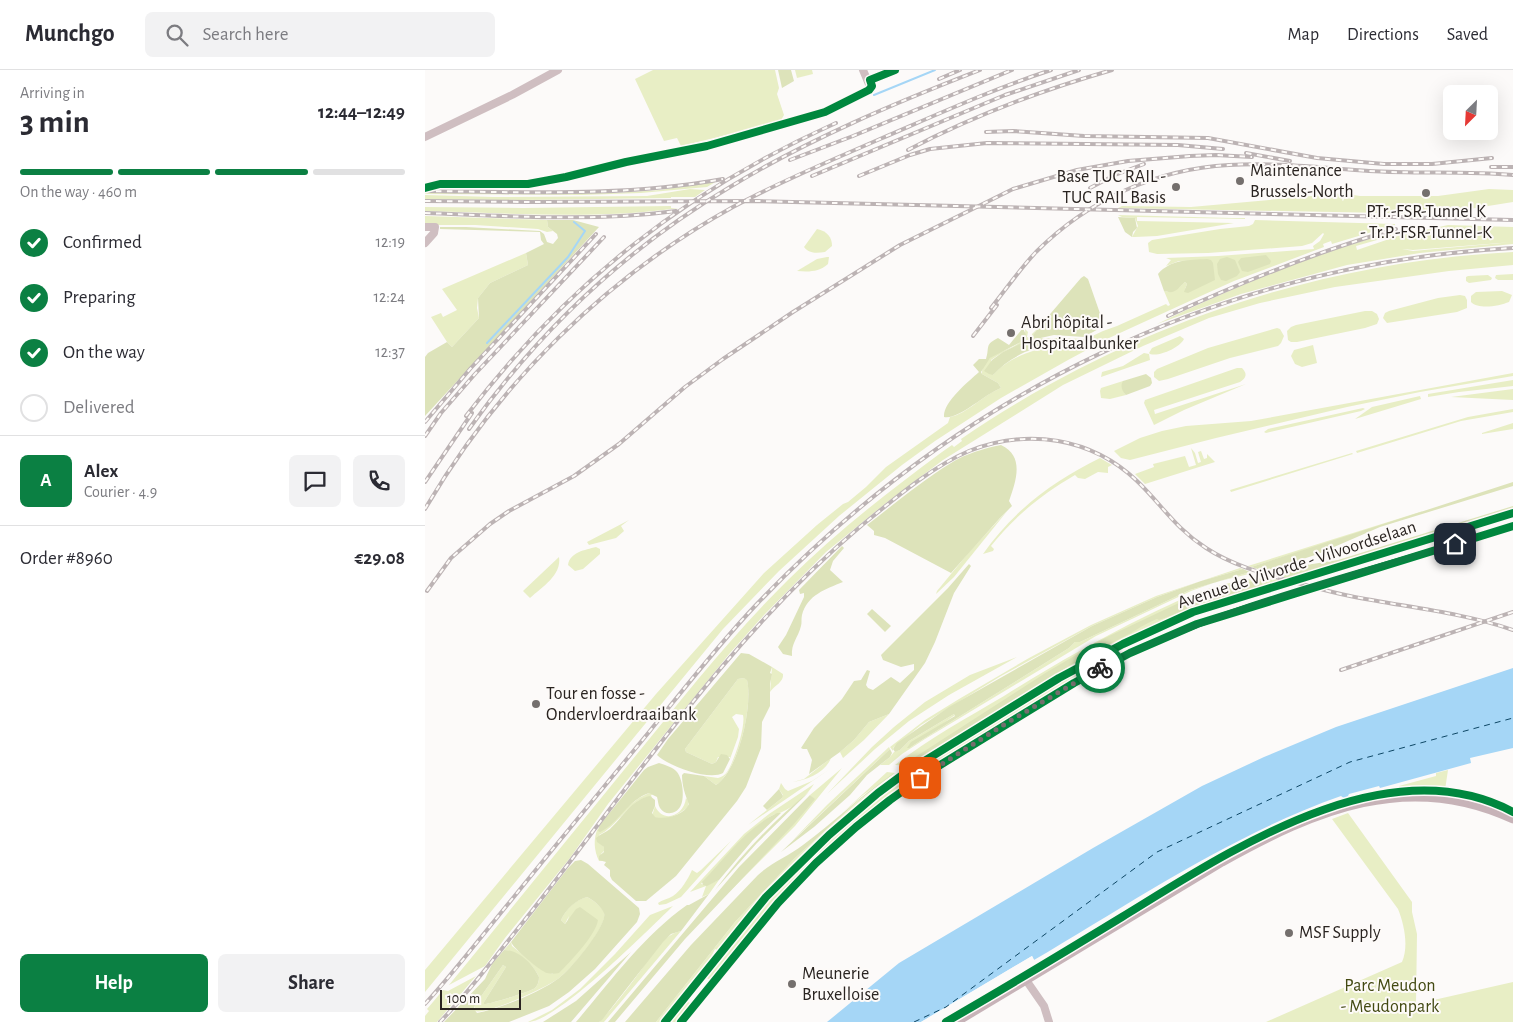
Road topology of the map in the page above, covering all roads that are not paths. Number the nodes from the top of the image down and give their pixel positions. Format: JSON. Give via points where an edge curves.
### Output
{"nodes":[{"id":1,"x":558,"y":70,"type":"edge"},
{"id":2,"x":863,"y":70,"type":"edge"},
{"id":3,"x":871,"y":89,"type":"dead end"},
{"id":4,"x":425,"y":137,"type":"edge"},
{"id":5,"x":425,"y":227,"type":"edge"},
{"id":6,"x":425,"y":243,"type":"edge"},
{"id":7,"x":1513,"y":513,"type":"edge"},
{"id":8,"x":1513,"y":526,"type":"edge"},
{"id":9,"x":1513,"y":819,"type":"edge"},
{"id":10,"x":1026,"y":980,"type":"junction"},
{"id":11,"x":665,"y":1022,"type":"edge"},
{"id":12,"x":681,"y":1022,"type":"edge"},
{"id":13,"x":956,"y":1022,"type":"edge"},
{"id":14,"x":1049,"y":1022,"type":"edge"}],
"edges":[{"from":1,"to":4,"type":"street","via":[[513,96]]},
{"from":2,"to":3,"type":"street"},
{"from":5,"to":6,"type":"street","via":[[435,227]]},
{"from":7,"to":11,"type":"main road","name":"Avenue de Vilvorde - Vilvoordselaan","via":[[1193,612],[1059,678],[905,773],[836,829],[766,897]]},
{"from":8,"to":12,"type":"main road","name":"Avenue de Vilvorde - Vilvoordselaan","via":[[1205,621],[1130,652],[1074,683],[931,770],[856,827],[778,902]]},
{"from":9,"to":10,"type":"main road","via":[[1481,806],[1438,797],[1394,797],[1349,806],[1292,827],[1244,850]]},
{"from":10,"to":13,"type":"main road"},
{"from":10,"to":14,"type":"street","via":[[1044,1006]]}]}
